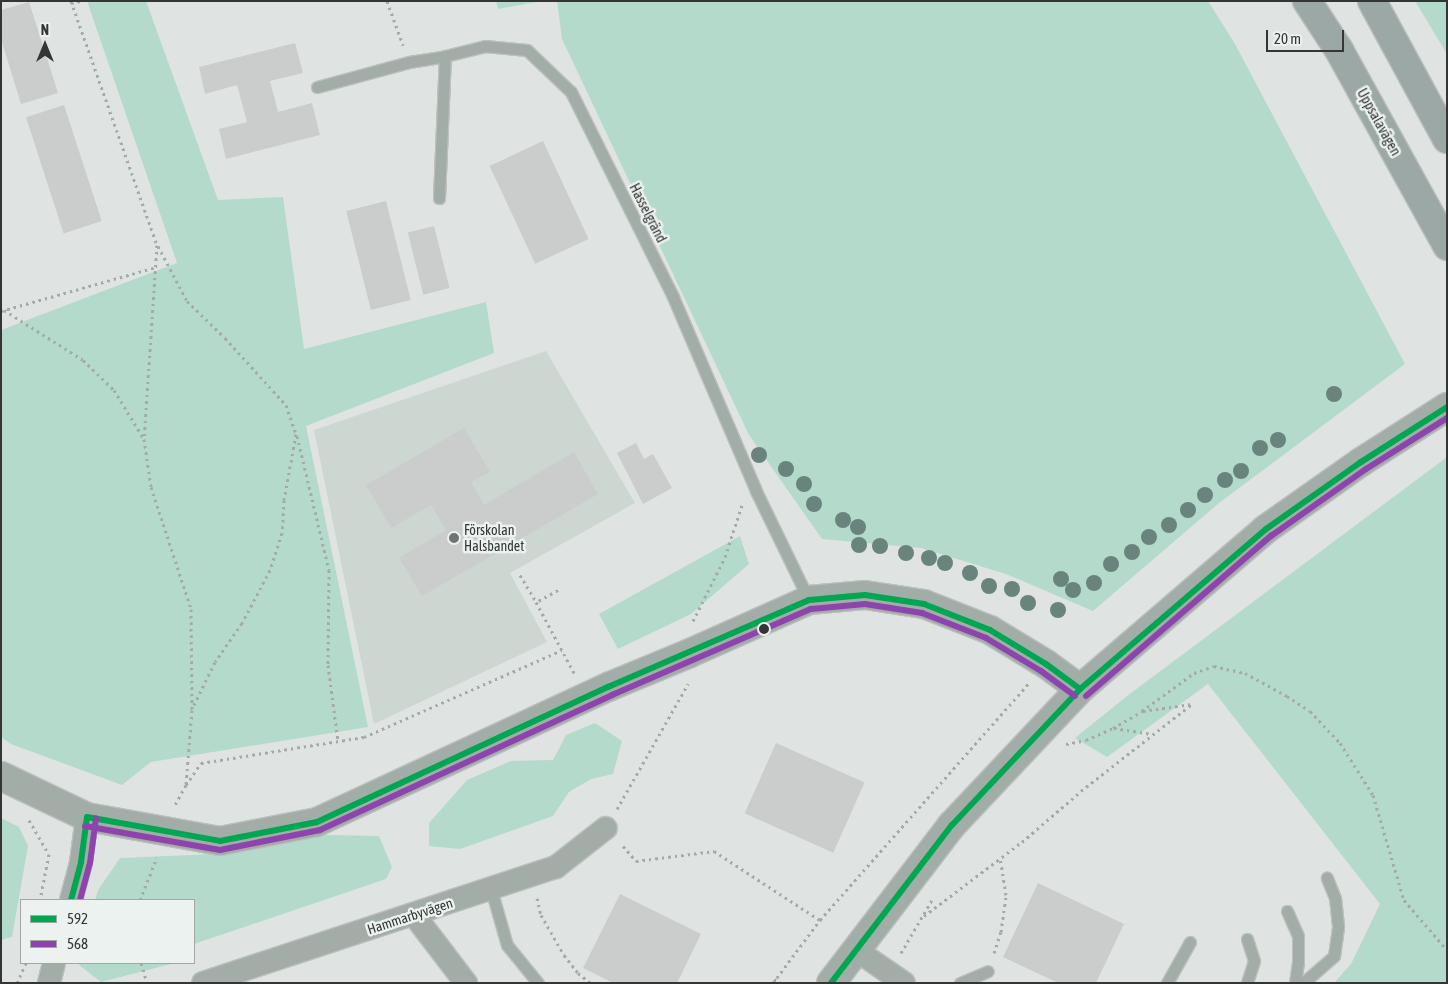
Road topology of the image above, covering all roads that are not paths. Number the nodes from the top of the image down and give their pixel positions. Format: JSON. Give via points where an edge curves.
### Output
{"nodes":[{"id":1,"x":1307,"y":1,"type":"edge"},
{"id":2,"x":1372,"y":1,"type":"edge"},
{"id":3,"x":445,"y":56,"type":"junction"},
{"id":4,"x":317,"y":87,"type":"dead end"},
{"id":5,"x":1447,"y":139,"type":"edge"},
{"id":6,"x":438,"y":198,"type":"dead end"},
{"id":7,"x":1447,"y":246,"type":"edge"},
{"id":8,"x":1447,"y":407,"type":"edge"},
{"id":9,"x":809,"y":600,"type":"junction"},
{"id":10,"x":1080,"y":689,"type":"junction"},
{"id":11,"x":1,"y":776,"type":"edge"},
{"id":12,"x":87,"y":817,"type":"junction"},
{"id":13,"x":606,"y":828,"type":"road end"},
{"id":14,"x":1327,"y":878,"type":"dead end"},
{"id":15,"x":491,"y":889,"type":"junction"},
{"id":16,"x":71,"y":899,"type":"edge"},
{"id":17,"x":1287,"y":911,"type":"dead end"},
{"id":18,"x":414,"y":915,"type":"junction"},
{"id":19,"x":1246,"y":939,"type":"dead end"},
{"id":20,"x":1190,"y":942,"type":"dead end"},
{"id":21,"x":856,"y":950,"type":"junction"},
{"id":22,"x":54,"y":964,"type":"edge"},
{"id":23,"x":988,"y":972,"type":"road end"},
{"id":24,"x":897,"y":977,"type":"edge"},
{"id":25,"x":49,"y":983,"type":"edge"},
{"id":26,"x":203,"y":983,"type":"edge"},
{"id":27,"x":466,"y":983,"type":"edge"},
{"id":28,"x":538,"y":983,"type":"edge"},
{"id":29,"x":831,"y":983,"type":"edge"},
{"id":30,"x":960,"y":983,"type":"edge"},
{"id":31,"x":1167,"y":983,"type":"edge"},
{"id":32,"x":1248,"y":983,"type":"edge"},
{"id":33,"x":1295,"y":983,"type":"edge"},
{"id":34,"x":1302,"y":983,"type":"edge"}],
"edges":[{"from":1,"to":7,"type":"highway","name":"Uppsalavägen","via":[[1339,50]]},
{"from":2,"to":5,"type":"highway"},
{"from":3,"to":4,"type":"lane","name":"Hasselgränd","via":[[409,62]]},
{"from":3,"to":6,"type":"lane"},
{"from":3,"to":9,"type":"lane","name":"Hasselgränd","via":[[485,46],[527,50],[571,92],[673,297],[756,491]]},
{"from":8,"to":10,"type":"street","via":[[1360,462],[1266,529]]},
{"from":9,"to":10,"type":"street","via":[[865,595],[924,604],[990,630]]},
{"from":9,"to":12,"type":"street","via":[[689,641],[608,687],[317,822],[220,841]]},
{"from":10,"to":21,"type":"street","via":[[952,825]]},
{"from":11,"to":12,"type":"street"},
{"from":12,"to":16,"type":"street","via":[[81,862]]},
{"from":13,"to":15,"type":"street","name":"Hammarbyvägen","via":[[556,867]]},
{"from":14,"to":34,"type":"lane","via":[[1335,898],[1338,926],[1334,956]]},
{"from":15,"to":18,"type":"street","name":"Hammarbyvägen"},
{"from":15,"to":28,"type":"lane","via":[[507,945]]},
{"from":17,"to":33,"type":"lane","via":[[1298,936]]},
{"from":18,"to":26,"type":"street","name":"Hammarbyvägen"},
{"from":18,"to":27,"type":"street"},
{"from":19,"to":32,"type":"lane","via":[[1254,961]]},
{"from":20,"to":31,"type":"lane"},
{"from":21,"to":24,"type":"street"},
{"from":21,"to":29,"type":"street"},
{"from":22,"to":25,"type":"street"},
{"from":23,"to":30,"type":"lane"}]}
